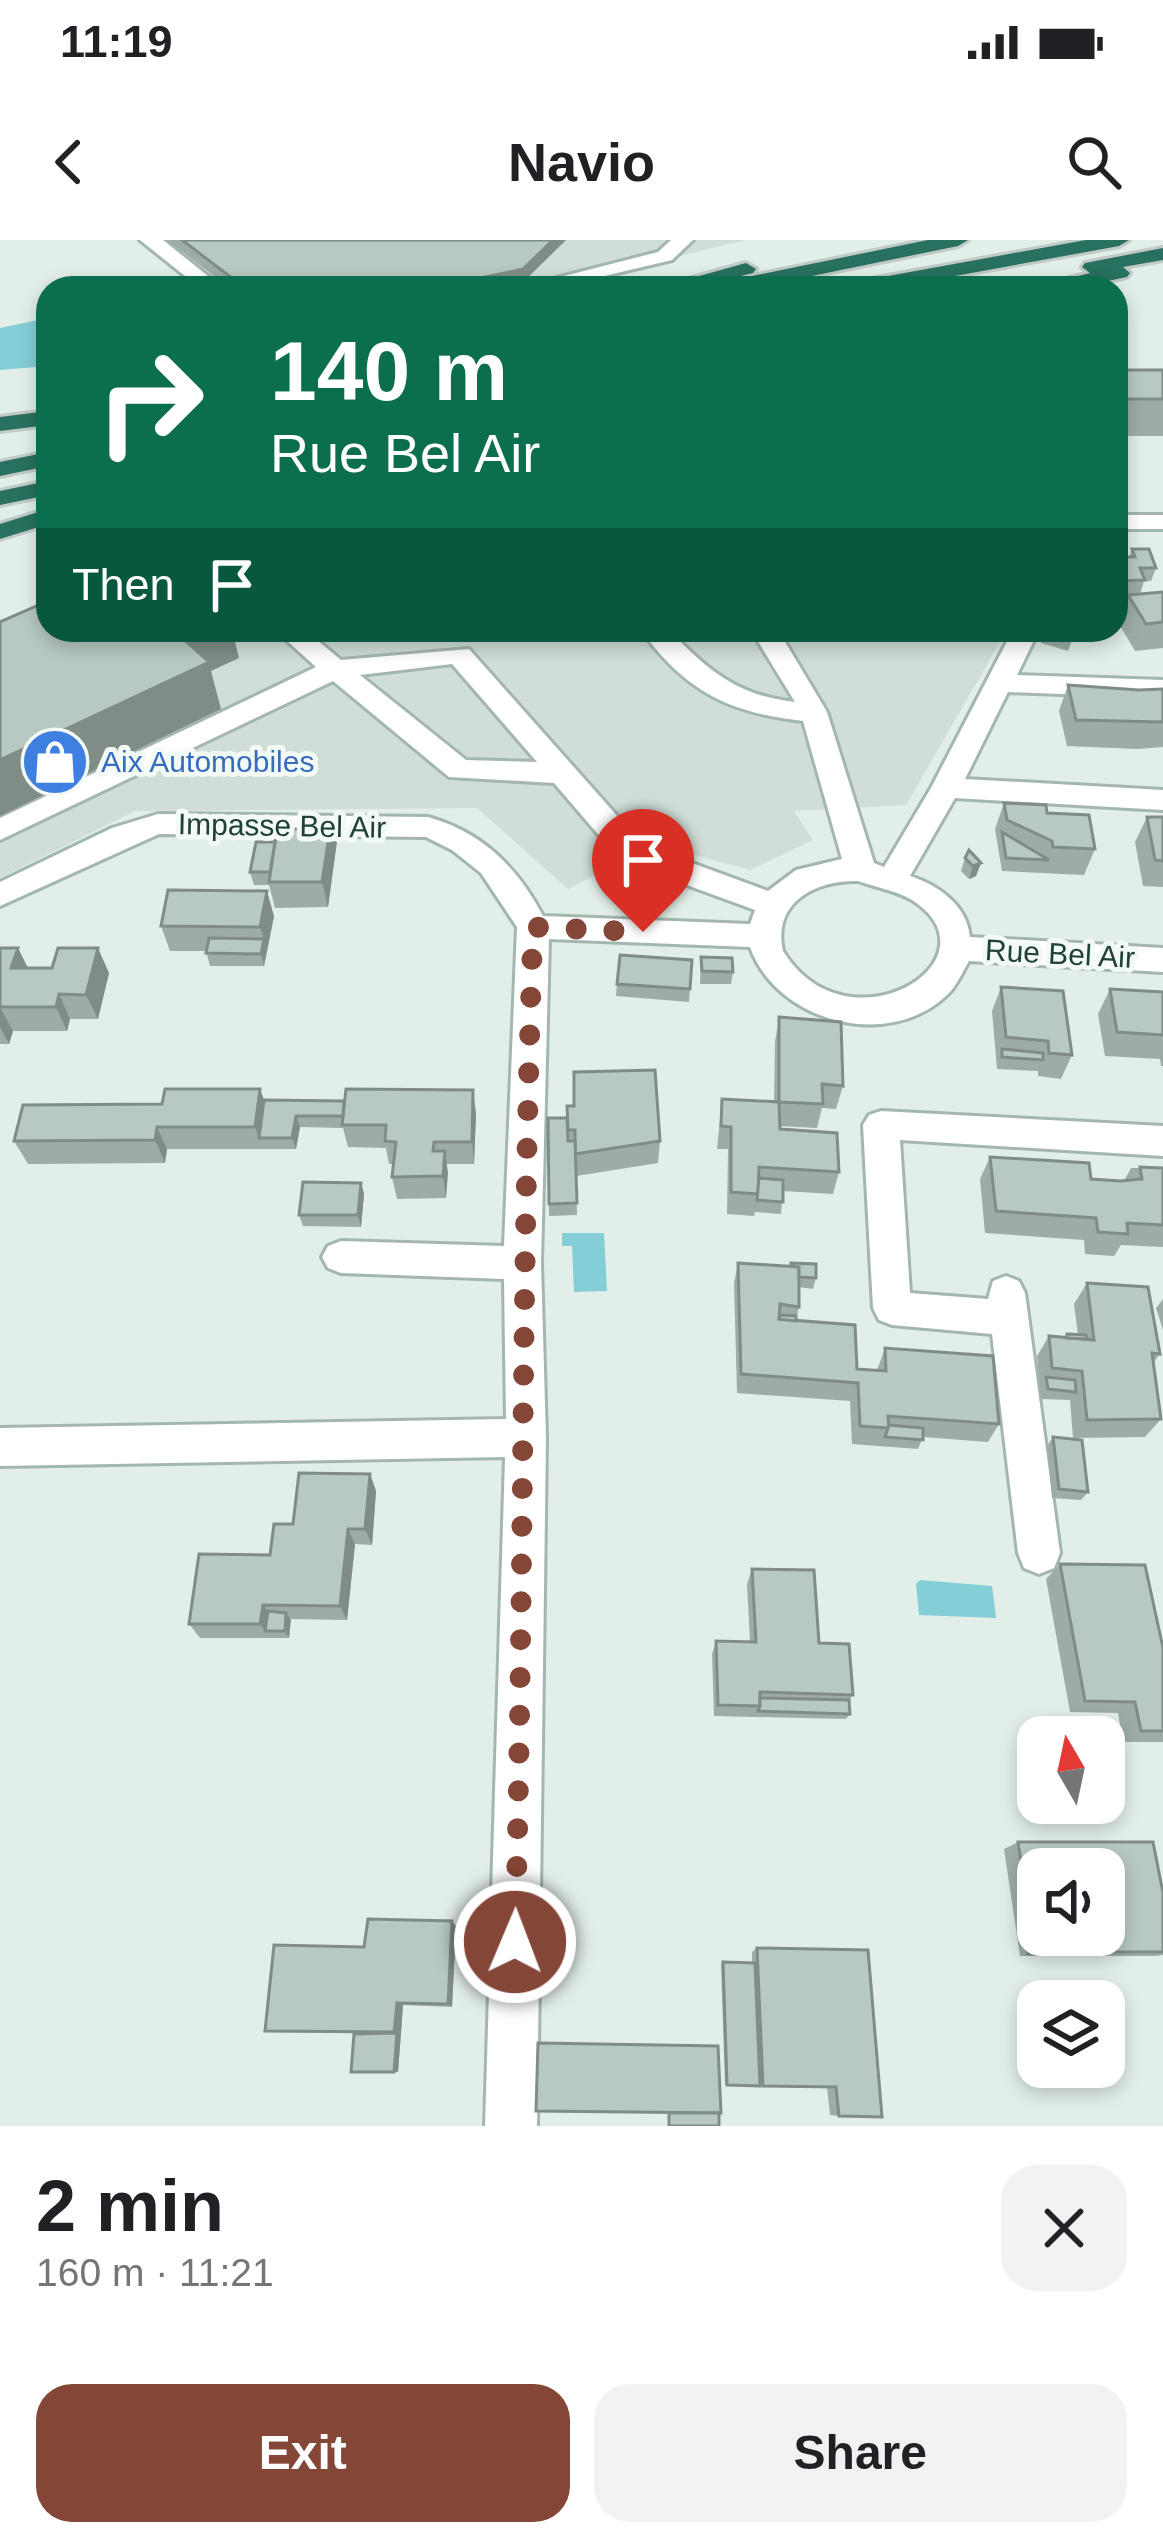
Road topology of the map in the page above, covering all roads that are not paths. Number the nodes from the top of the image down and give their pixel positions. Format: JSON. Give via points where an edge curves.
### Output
{"nodes":[{"id":1,"x":150,"y":240,"type":"edge"},
{"id":2,"x":176,"y":240,"type":"edge"},
{"id":3,"x":657,"y":240,"type":"edge"},
{"id":4,"x":683,"y":240,"type":"edge"},
{"id":5,"x":854,"y":240,"type":"edge"},
{"id":6,"x":958,"y":240,"type":"edge"},
{"id":7,"x":1119,"y":240,"type":"edge"},
{"id":8,"x":593,"y":245,"type":"dead end"},
{"id":9,"x":1163,"y":254,"type":"edge"},
{"id":10,"x":1163,"y":266,"type":"edge"},
{"id":11,"x":197,"y":276,"type":"edge"},
{"id":12,"x":223,"y":276,"type":"edge"},
{"id":13,"x":579,"y":276,"type":"edge"},
{"id":14,"x":718,"y":276,"type":"edge"},
{"id":15,"x":782,"y":276,"type":"edge"},
{"id":16,"x":921,"y":276,"type":"edge"},
{"id":17,"x":1046,"y":276,"type":"edge"},
{"id":18,"x":1108,"y":276,"type":"edge"},
{"id":19,"x":36,"y":420,"type":"edge"},
{"id":20,"x":0,"y":424,"type":"edge"},
{"id":21,"x":36,"y":462,"type":"edge"},
{"id":22,"x":0,"y":469,"type":"edge"},
{"id":23,"x":36,"y":490,"type":"edge"},
{"id":24,"x":0,"y":498,"type":"edge"},
{"id":25,"x":36,"y":520,"type":"edge"},
{"id":26,"x":1128,"y":522,"type":"edge"},
{"id":27,"x":1163,"y":522,"type":"edge"},
{"id":28,"x":0,"y":532,"type":"edge"},
{"id":29,"x":302,"y":642,"type":"edge"},
{"id":30,"x":666,"y":642,"type":"edge"},
{"id":31,"x":775,"y":642,"type":"edge"},
{"id":32,"x":1021,"y":642,"type":"edge"},
{"id":33,"x":334,"y":669,"type":"junction"},
{"id":34,"x":1003,"y":683,"type":"junction"},
{"id":35,"x":1163,"y":689,"type":"edge"},
{"id":36,"x":811,"y":713,"type":"junction"},
{"id":37,"x":563,"y":773,"type":"junction"},
{"id":38,"x":946,"y":788,"type":"junction"},
{"id":39,"x":1163,"y":800,"type":"edge"},
{"id":40,"x":0,"y":830,"type":"edge"},
{"id":41,"x":860,"y":870,"type":"junction"},
{"id":42,"x":894,"y":877,"type":"junction"},
{"id":43,"x":0,"y":895,"type":"edge"},
{"id":44,"x":772,"y":904,"type":"junction"},
{"id":45,"x":533,"y":927,"type":"junction"},
{"id":46,"x":764,"y":936,"type":"junction"},
{"id":47,"x":958,"y":948,"type":"junction"},
{"id":48,"x":1163,"y":960,"type":"edge"},
{"id":49,"x":1163,"y":1142,"type":"edge"},
{"id":50,"x":341,"y":1257,"type":"dead end"},
{"id":51,"x":522,"y":1263,"type":"junction"},
{"id":52,"x":526,"y":1438,"type":"junction"},
{"id":53,"x":0,"y":1447,"type":"edge"},
{"id":54,"x":1039,"y":1553,"type":"dead end"},
{"id":55,"x":511,"y":2126,"type":"edge"}],
"edges":[{"from":1,"to":11,"type":"street"},
{"from":2,"to":12,"type":"street"},
{"from":3,"to":8,"type":"street","via":[[621,254]]},
{"from":4,"to":13,"type":"street","via":[[665,256]]},
{"from":5,"to":14,"type":"highway"},
{"from":6,"to":15,"type":"highway"},
{"from":7,"to":16,"type":"highway"},
{"from":9,"to":17,"type":"highway"},
{"from":10,"to":18,"type":"highway"},
{"from":19,"to":20,"type":"highway"},
{"from":21,"to":22,"type":"highway"},
{"from":23,"to":24,"type":"highway"},
{"from":25,"to":28,"type":"highway"},
{"from":26,"to":27,"type":"street"},
{"from":29,"to":33,"type":"street"},
{"from":30,"to":36,"type":"street","via":[[722,697]]},
{"from":31,"to":36,"type":"street"},
{"from":32,"to":34,"type":"street"},
{"from":33,"to":37,"type":"street","via":[[460,770]]},
{"from":33,"to":37,"type":"street","via":[[459,656]]},
{"from":33,"to":40,"type":"street"},
{"from":34,"to":35,"type":"street"},
{"from":34,"to":38,"type":"street"},
{"from":36,"to":41,"type":"street"},
{"from":37,"to":44,"type":"street","via":[[632,853]]},
{"from":38,"to":39,"type":"street"},
{"from":38,"to":42,"type":"street"},
{"from":41,"to":42,"type":"street"},
{"from":41,"to":44,"type":"street","via":[[809,878]]},
{"from":42,"to":47,"type":"street","via":[[940,906]]},
{"from":43,"to":45,"type":"street","name":"Impasse Bel Air","via":[[158,824],[428,827],[457,835],[486,862],[519,897]]},
{"from":44,"to":46,"type":"street"},
{"from":45,"to":46,"type":"street"},
{"from":45,"to":51,"type":"street"},
{"from":46,"to":47,"type":"street","via":[[772,963],[794,988],[865,1012],[920,1001],[954,969]]},
{"from":47,"to":48,"type":"street","name":"Rue Bel Air"},
{"from":49,"to":54,"type":"street","via":[[881,1125],[892,1308],[1008,1306]]},
{"from":50,"to":51,"type":"street"},
{"from":51,"to":52,"type":"street"},
{"from":52,"to":53,"type":"street"},
{"from":52,"to":55,"type":"street"}]}
